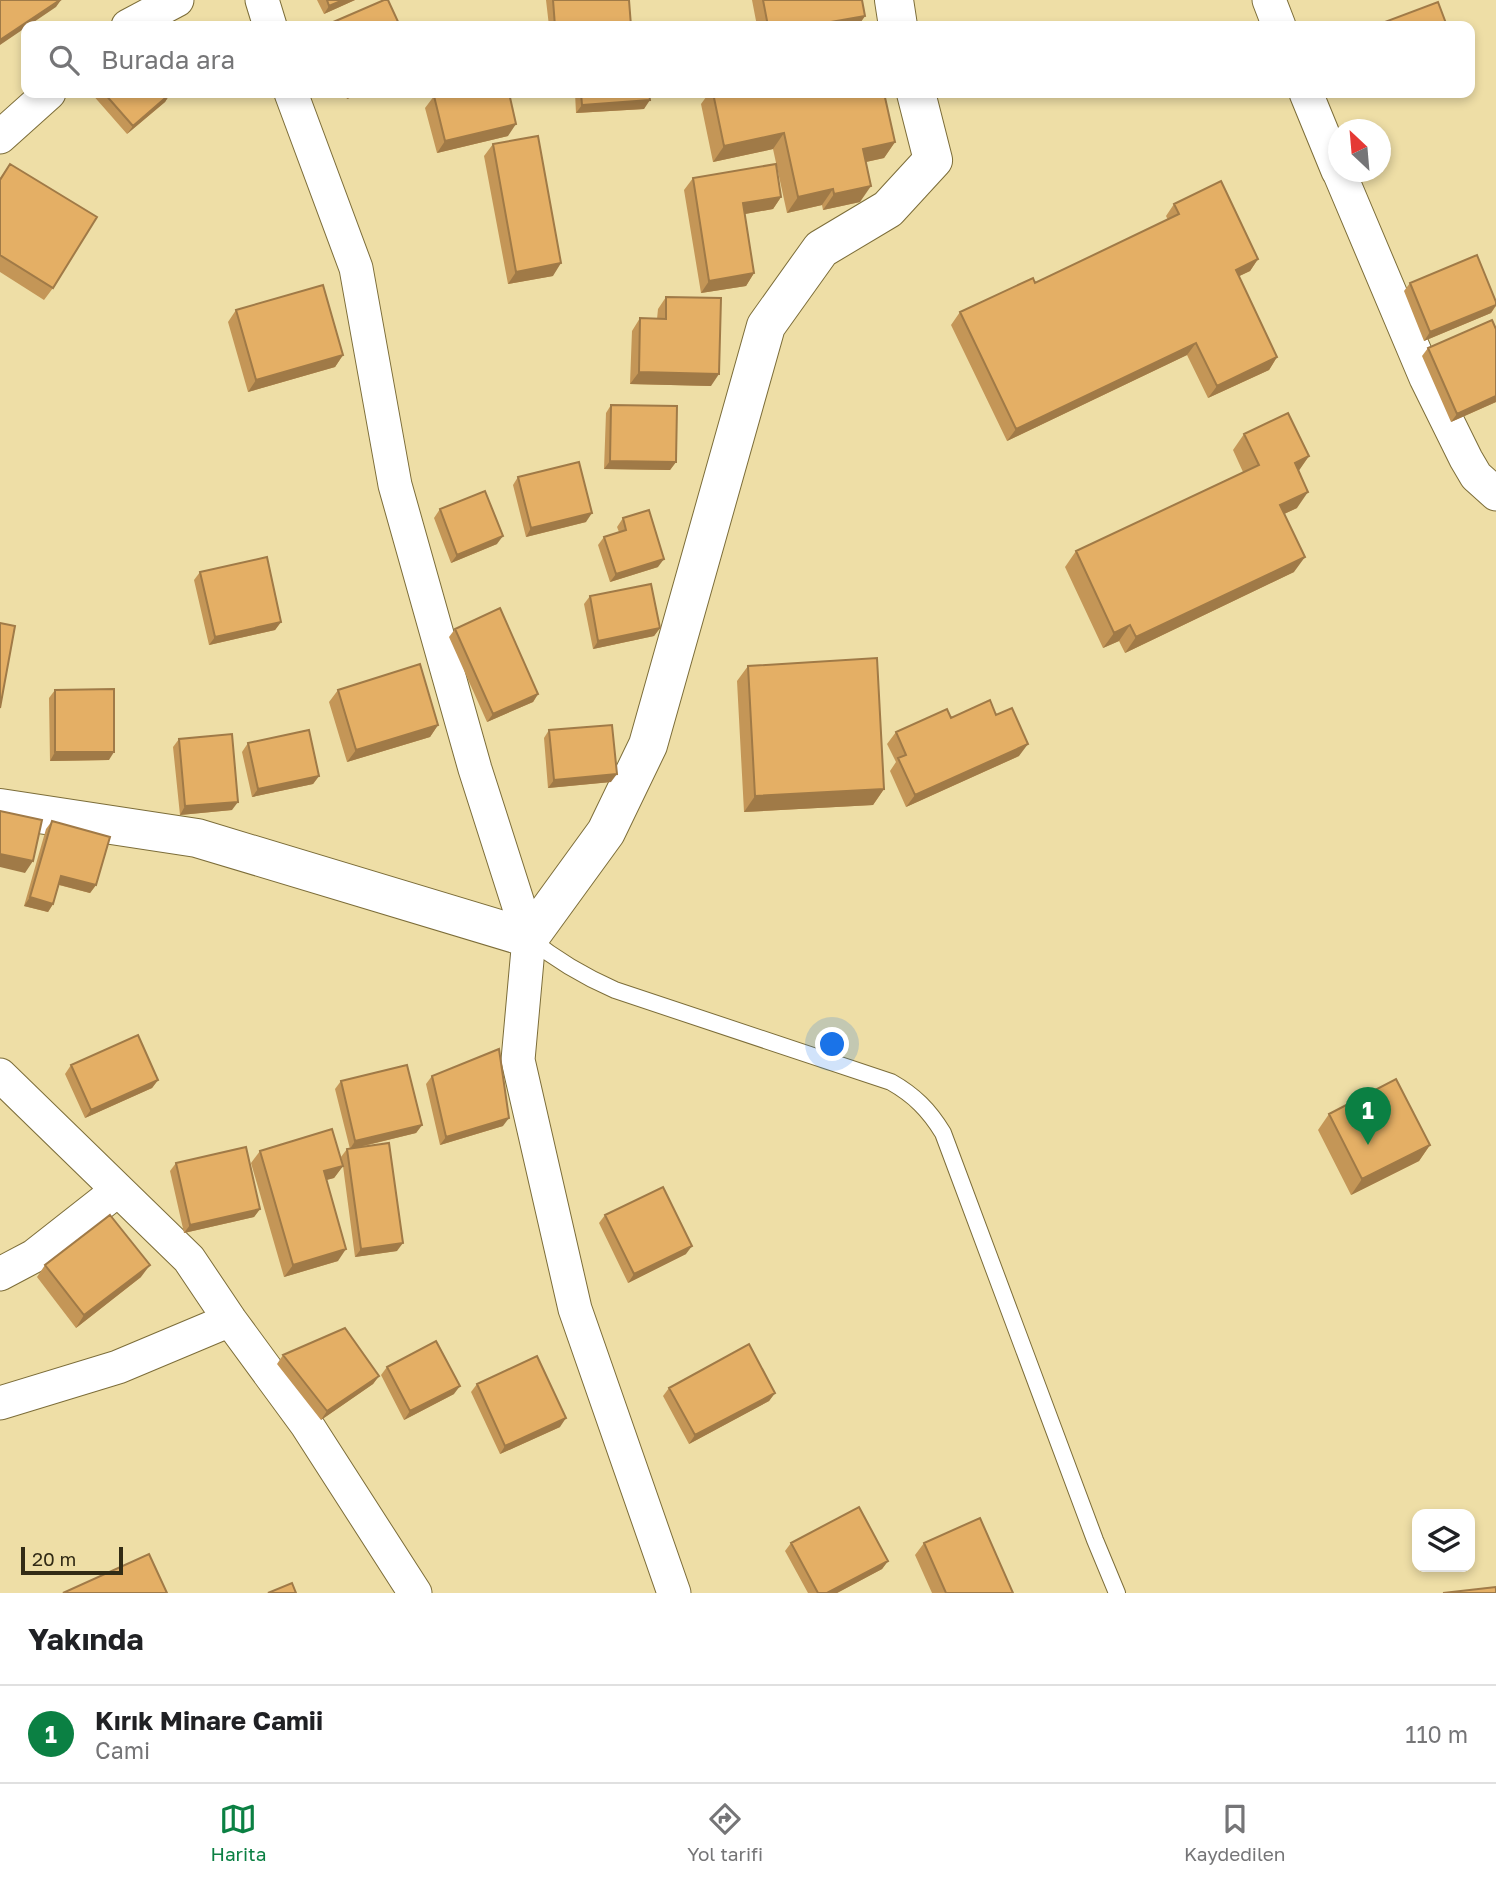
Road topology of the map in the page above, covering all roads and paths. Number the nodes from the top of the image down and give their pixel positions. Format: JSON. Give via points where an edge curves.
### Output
{"nodes":[{"id":1,"x":177,"y":0,"type":"edge"},
{"id":2,"x":262,"y":0,"type":"edge"},
{"id":3,"x":894,"y":0,"type":"edge"},
{"id":4,"x":1269,"y":0,"type":"edge"},
{"id":5,"x":137,"y":21,"type":"edge"},
{"id":6,"x":268,"y":21,"type":"edge"},
{"id":7,"x":897,"y":21,"type":"edge"},
{"id":8,"x":1277,"y":21,"type":"edge"},
{"id":9,"x":43,"y":98,"type":"edge"},
{"id":10,"x":294,"y":98,"type":"edge"},
{"id":11,"x":917,"y":98,"type":"edge"},
{"id":12,"x":1308,"y":98,"type":"edge"},
{"id":13,"x":0,"y":137,"type":"edge"},
{"id":14,"x":1328,"y":145,"type":"edge"},
{"id":15,"x":1344,"y":182,"type":"edge"},
{"id":16,"x":1496,"y":494,"type":"edge"},
{"id":17,"x":0,"y":808,"type":"edge"},
{"id":18,"x":529,"y":938,"type":"junction"},
{"id":19,"x":0,"y":1075,"type":"edge"},
{"id":20,"x":118,"y":1190,"type":"junction"},
{"id":21,"x":0,"y":1274,"type":"edge"},
{"id":22,"x":230,"y":1320,"type":"junction"},
{"id":23,"x":0,"y":1403,"type":"edge"},
{"id":24,"x":415,"y":1593,"type":"edge"},
{"id":25,"x":674,"y":1593,"type":"edge"},
{"id":26,"x":1117,"y":1593,"type":"edge"}],
"edges":[{"from":1,"to":5,"type":"street"},
{"from":2,"to":6,"type":"street"},
{"from":3,"to":7,"type":"street"},
{"from":4,"to":8,"type":"street"},
{"from":9,"to":13,"type":"street"},
{"from":10,"to":18,"type":"street","via":[[356,268],[395,485],[475,769]]},
{"from":11,"to":18,"type":"street","via":[[933,160],[888,208],[821,250],[766,326],[648,746],[606,832]]},
{"from":12,"to":14,"type":"street"},
{"from":15,"to":16,"type":"street","via":[[1426,379],[1476,476]]},
{"from":17,"to":18,"type":"street","via":[[197,838]]},
{"from":18,"to":25,"type":"street","via":[[518,1060],[575,1309]]},
{"from":18,"to":26,"type":"lane","via":[[589,979],[891,1082],[924,1106],[946,1140]]},
{"from":19,"to":20,"type":"street"},
{"from":20,"to":21,"type":"street","via":[[34,1256]]},
{"from":20,"to":22,"type":"street","via":[[189,1259]]},
{"from":22,"to":23,"type":"street","via":[[118,1367]]},
{"from":22,"to":24,"type":"street","via":[[307,1425]]}]}
